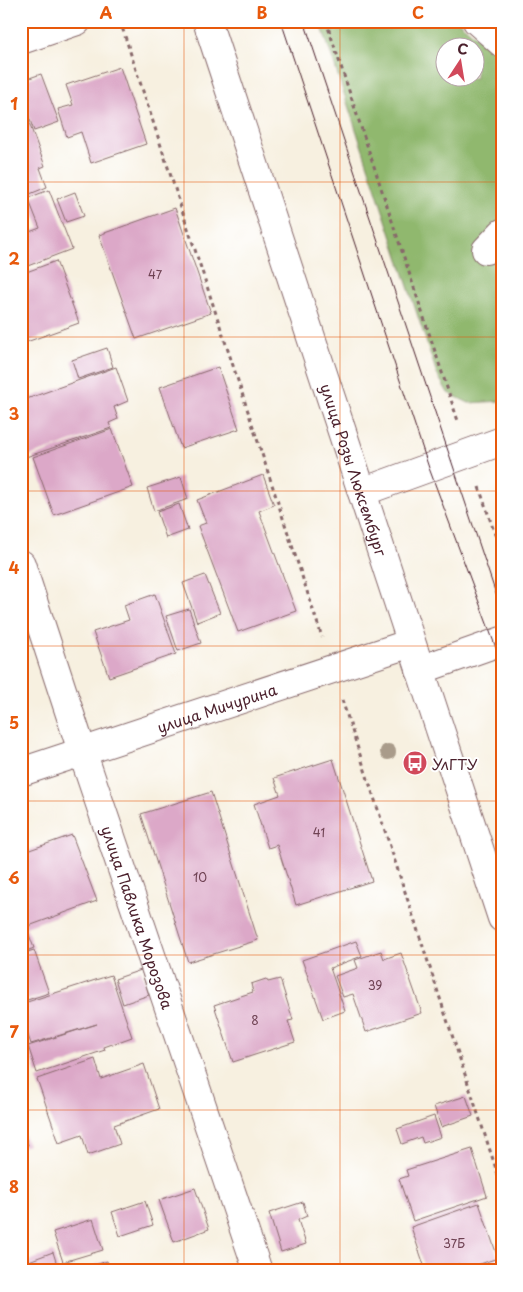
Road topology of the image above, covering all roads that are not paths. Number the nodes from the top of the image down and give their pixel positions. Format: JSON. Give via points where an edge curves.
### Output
{"nodes":[{"id":1,"x":77,"y":21,"type":"edge"},
{"id":2,"x":207,"y":21,"type":"edge"},
{"id":3,"x":477,"y":21,"type":"edge"},
{"id":4,"x":21,"y":40,"type":"edge"},
{"id":5,"x":502,"y":43,"type":"edge"},
{"id":6,"x":502,"y":441,"type":"edge"},
{"id":7,"x":362,"y":492,"type":"junction"},
{"id":8,"x":21,"y":564,"type":"edge"},
{"id":9,"x":502,"y":641,"type":"edge"},
{"id":10,"x":411,"y":643,"type":"junction"},
{"id":11,"x":420,"y":670,"type":"junction"},
{"id":12,"x":82,"y":751,"type":"junction"},
{"id":13,"x":21,"y":772,"type":"edge"},
{"id":14,"x":502,"y":918,"type":"edge"},
{"id":15,"x":258,"y":1271,"type":"edge"}],
"edges":[{"from":1,"to":4,"type":"street"},
{"from":2,"to":7,"type":"street","name":"улица Розы Люксембург"},
{"from":3,"to":5,"type":"street"},
{"from":6,"to":7,"type":"street"},
{"from":7,"to":10,"type":"street","name":"улица Розы Люксембург"},
{"from":8,"to":12,"type":"street","name":"улица Павлика Морозова"},
{"from":9,"to":11,"type":"street"},
{"from":10,"to":11,"type":"street","name":"улица Розы Люксембург"},
{"from":10,"to":12,"type":"street","name":"улица Мичурина"},
{"from":11,"to":14,"type":"street","name":"улица Розы Люксембург"},
{"from":12,"to":13,"type":"street","name":"улица Мичурина"},
{"from":12,"to":15,"type":"street","name":"улица Павлика Морозова"}]}
